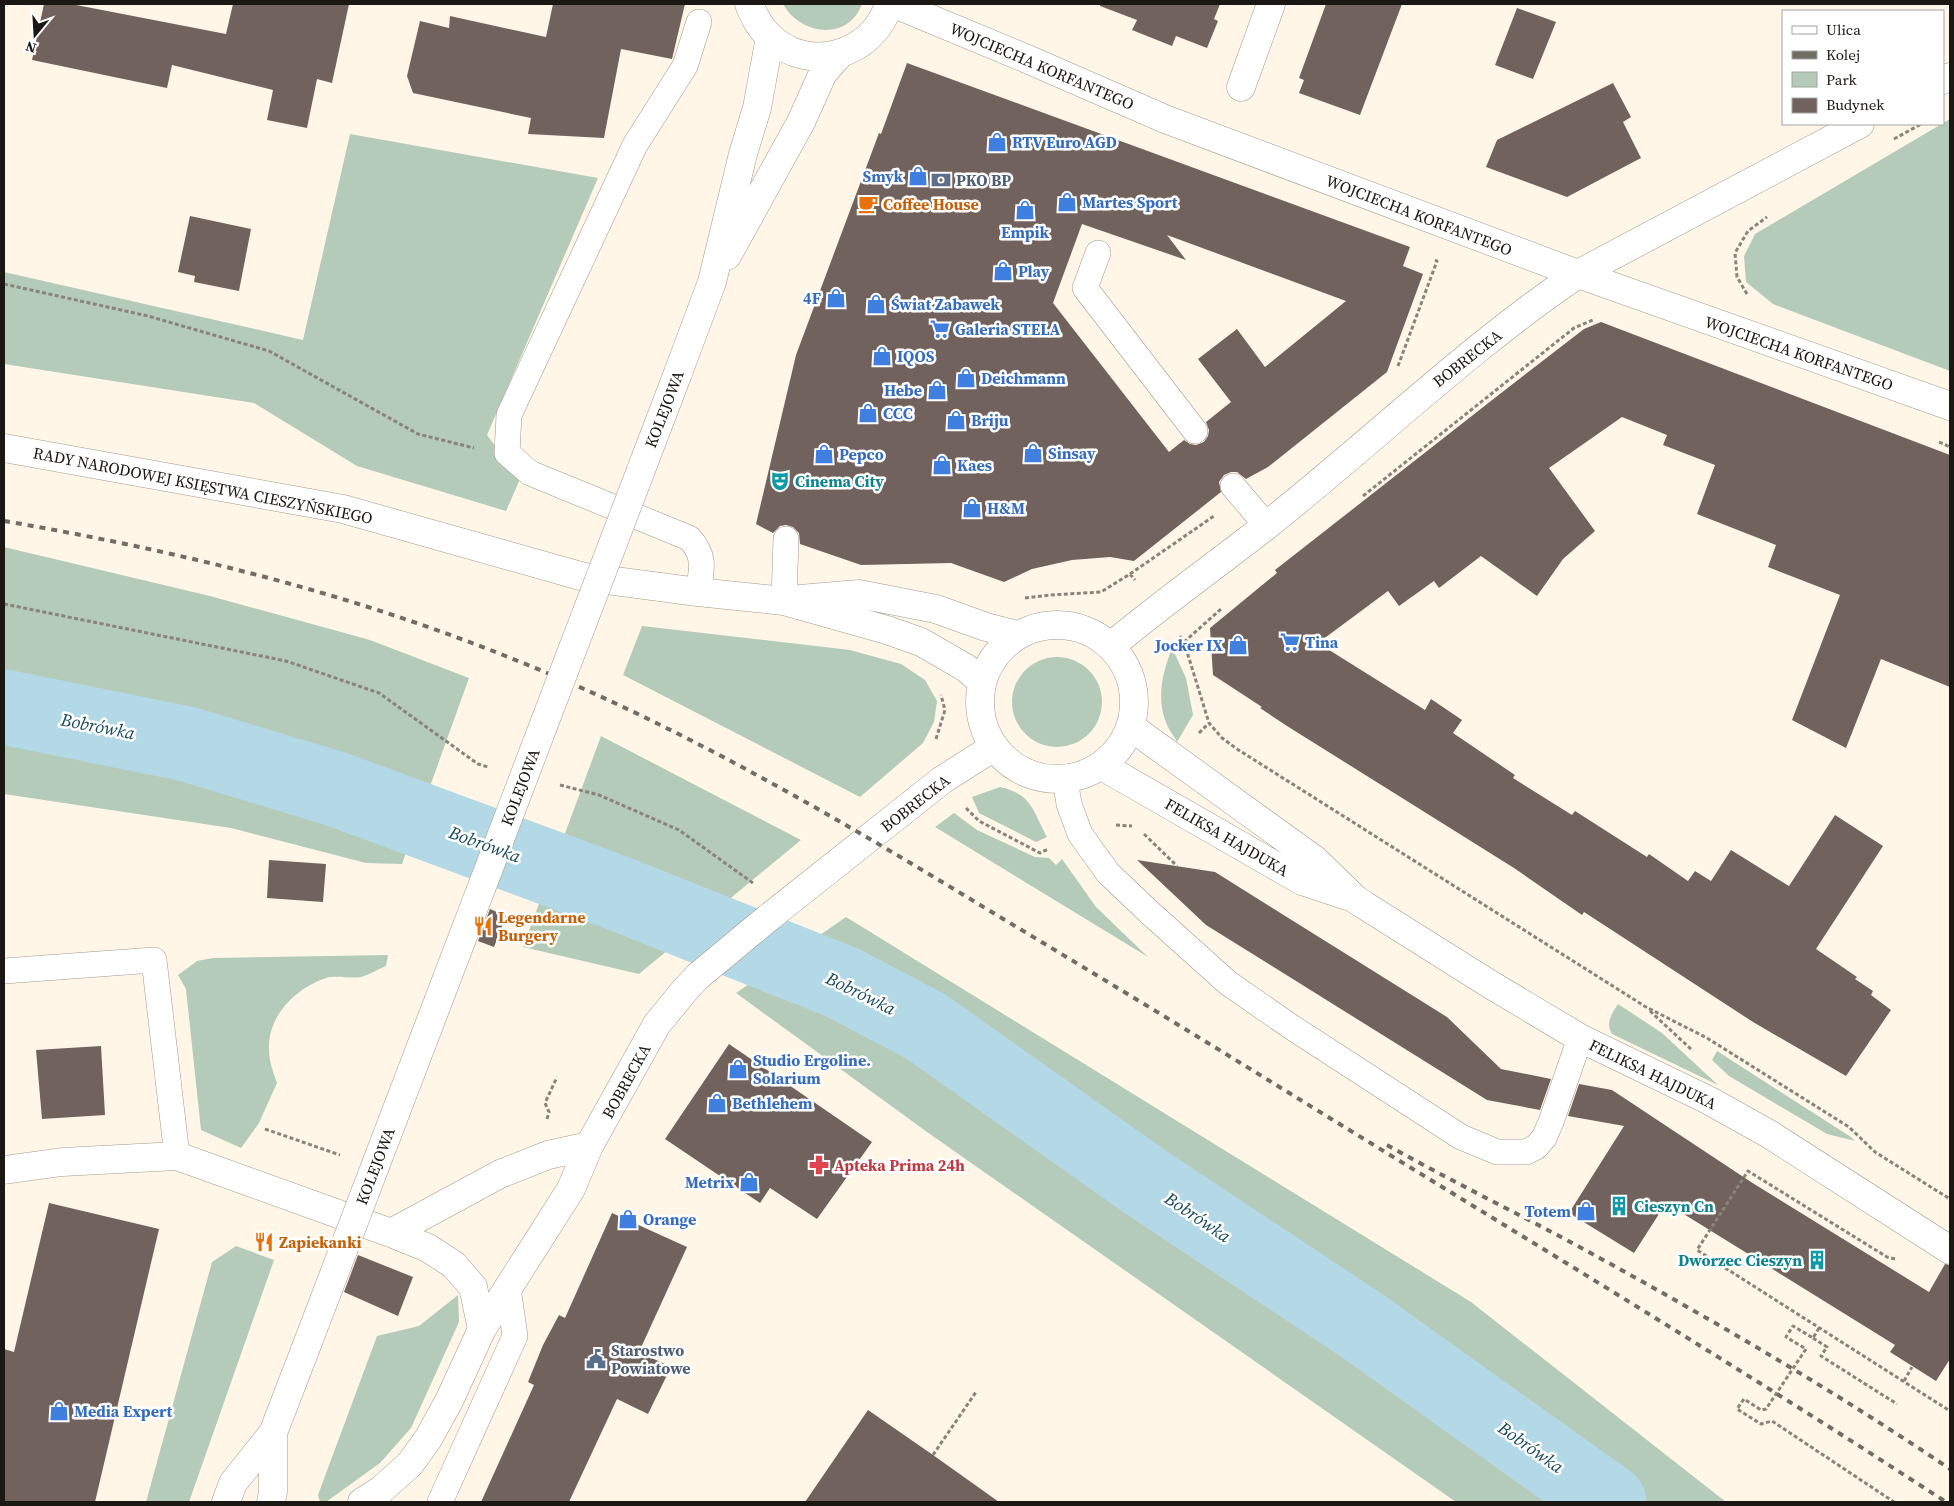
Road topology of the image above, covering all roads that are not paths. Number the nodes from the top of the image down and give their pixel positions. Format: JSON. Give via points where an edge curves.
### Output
{"nodes":[{"id":1,"x":749,"y":4,"type":"edge"},
{"id":2,"x":889,"y":4,"type":"edge"},
{"id":3,"x":895,"y":4,"type":"edge"},
{"id":4,"x":1271,"y":4,"type":"edge"},
{"id":5,"x":700,"y":22,"type":"dead end"},
{"id":6,"x":770,"y":37,"type":"junction"},
{"id":7,"x":839,"y":55,"type":"junction"},
{"id":8,"x":1241,"y":87,"type":"dead end"},
{"id":9,"x":1858,"y":125,"type":"edge"},
{"id":10,"x":1098,"y":253,"type":"dead end"},
{"id":11,"x":1578,"y":274,"type":"junction"},
{"id":12,"x":712,"y":282,"type":"junction"},
{"id":13,"x":1950,"y":406,"type":"edge"},
{"id":14,"x":1196,"y":431,"type":"dead end"},
{"id":15,"x":4,"y":448,"type":"edge"},
{"id":16,"x":1237,"y":492,"type":"road end"},
{"id":17,"x":1266,"y":526,"type":"junction"},
{"id":18,"x":786,"y":539,"type":"dead end"},
{"id":19,"x":698,"y":592,"type":"junction"},
{"id":20,"x":784,"y":601,"type":"junction"},
{"id":21,"x":1017,"y":635,"type":"junction"},
{"id":22,"x":1111,"y":646,"type":"junction"},
{"id":23,"x":982,"y":682,"type":"junction"},
{"id":24,"x":1131,"y":726,"type":"junction"},
{"id":25,"x":994,"y":747,"type":"junction"},
{"id":26,"x":1102,"y":766,"type":"junction"},
{"id":27,"x":1065,"y":779,"type":"junction"},
{"id":28,"x":1355,"y":899,"type":"junction"},
{"id":29,"x":4,"y":971,"type":"edge"},
{"id":30,"x":1580,"y":1038,"type":"junction"},
{"id":31,"x":589,"y":1146,"type":"junction"},
{"id":32,"x":177,"y":1156,"type":"junction"},
{"id":33,"x":4,"y":1170,"type":"edge"},
{"id":34,"x":391,"y":1233,"type":"junction"},
{"id":35,"x":1950,"y":1250,"type":"edge"},
{"id":36,"x":508,"y":1288,"type":"junction"},
{"id":37,"x":482,"y":1329,"type":"junction"},
{"id":38,"x":273,"y":1433,"type":"junction"},
{"id":39,"x":226,"y":1502,"type":"edge"},
{"id":40,"x":270,"y":1502,"type":"edge"},
{"id":41,"x":362,"y":1502,"type":"edge"},
{"id":42,"x":440,"y":1502,"type":"edge"}],
"edges":[{"from":1,"to":6,"type":"street","via":[[757,22]]},
{"from":2,"to":7,"type":"street","via":[[886,16],[874,33]]},
{"from":3,"to":11,"type":"street","name":"WOJCIECHA KORFANTEGO","via":[[1165,119]]},
{"from":4,"to":8,"type":"street"},
{"from":5,"to":19,"type":"lane","via":[[685,66],[634,145],[509,415],[507,453],[530,473],[689,538],[699,548],[702,568]]},
{"from":6,"to":7,"type":"street","via":[[790,51],[814,57]]},
{"from":6,"to":12,"type":"street","name":"KOLEJOWA","via":[[757,108]]},
{"from":7,"to":12,"type":"street","name":"KOLEJOWA","via":[[823,73],[801,122]]},
{"from":9,"to":11,"type":"street","name":"BOBRECKA"},
{"from":10,"to":14,"type":"lane","via":[[1085,288]]},
{"from":11,"to":13,"type":"street","name":"WOJCIECHA KORFANTEGO"},
{"from":11,"to":17,"type":"street","name":"BOBRECKA","via":[[1450,371]]},
{"from":12,"to":38,"type":"street","name":"KOLEJOWA","bridge":true},
{"from":15,"to":19,"type":"street","name":"RADY NARODOWEJ KSIĘSTWA CIESZYŃSKIEGO","via":[[343,509],[584,576]]},
{"from":16,"to":17,"type":"lane"},
{"from":17,"to":22,"type":"street","name":"BOBRECKA","via":[[1157,607]]},
{"from":18,"to":20,"type":"lane"},
{"from":19,"to":20,"type":"street","name":"RADY NARODOWEJ KSIĘSTWA CIESZYŃSKIEGO"},
{"from":20,"to":21,"type":"street","name":"RADY NARODOWEJ KSIĘSTWA CIESZYŃSKIEGO","via":[[859,594],[936,609]]},
{"from":20,"to":23,"type":"street","name":"RADY NARODOWEJ KSIĘSTWA CIESZYŃSKIEGO","via":[[921,642],[966,668]]},
{"from":21,"to":22,"type":"street","via":[[1037,627],[1058,624],[1079,628]]},
{"from":21,"to":23,"type":"street","via":[[993,658]]},
{"from":22,"to":24,"type":"street","via":[[1126,667],[1133,686]]},
{"from":23,"to":25,"type":"street","via":[[979,705],[984,727]]},
{"from":24,"to":26,"type":"street","via":[[1120,748]]},
{"from":24,"to":28,"type":"street","name":"FELIKSA HAJDUKA","via":[[1315,860]]},
{"from":25,"to":27,"type":"street","via":[[1025,773]]},
{"from":25,"to":31,"type":"street","name":"BOBRECKA","via":[[942,780],[697,977],[657,1024]]},
{"from":26,"to":27,"type":"street","via":[[1085,775]]},
{"from":26,"to":28,"type":"street","name":"FELIKSA HAJDUKA","via":[[1302,881]]},
{"from":27,"to":30,"type":"lane","via":[[1069,804],[1080,834],[1108,873],[1149,912],[1228,983],[1461,1137],[1497,1152],[1526,1152],[1536,1147],[1544,1138]]},
{"from":28,"to":30,"type":"street","name":"FELIKSA HAJDUKA"},
{"from":29,"to":32,"type":"lane","via":[[154,960]]},
{"from":30,"to":35,"type":"street","name":"FELIKSA HAJDUKA","via":[[1710,1101],[1769,1134]]},
{"from":31,"to":34,"type":"street","via":[[548,1155],[500,1174]]},
{"from":31,"to":36,"type":"street","name":"BOBRECKA","via":[[571,1189]]},
{"from":32,"to":33,"type":"street","via":[[62,1162]]},
{"from":32,"to":34,"type":"street"},
{"from":34,"to":37,"type":"street","via":[[428,1248],[454,1266],[473,1287]]},
{"from":36,"to":37,"type":"street","name":"BOBRECKA"},
{"from":36,"to":42,"type":"lane","via":[[515,1336]]},
{"from":37,"to":41,"type":"street","name":"BOBRECKA","via":[[428,1439],[410,1464]]},
{"from":38,"to":39,"type":"street","name":"KOLEJOWA","via":[[233,1483]]},
{"from":38,"to":40,"type":"street","name":"KOLEJOWA","via":[[274,1492]]}]}
